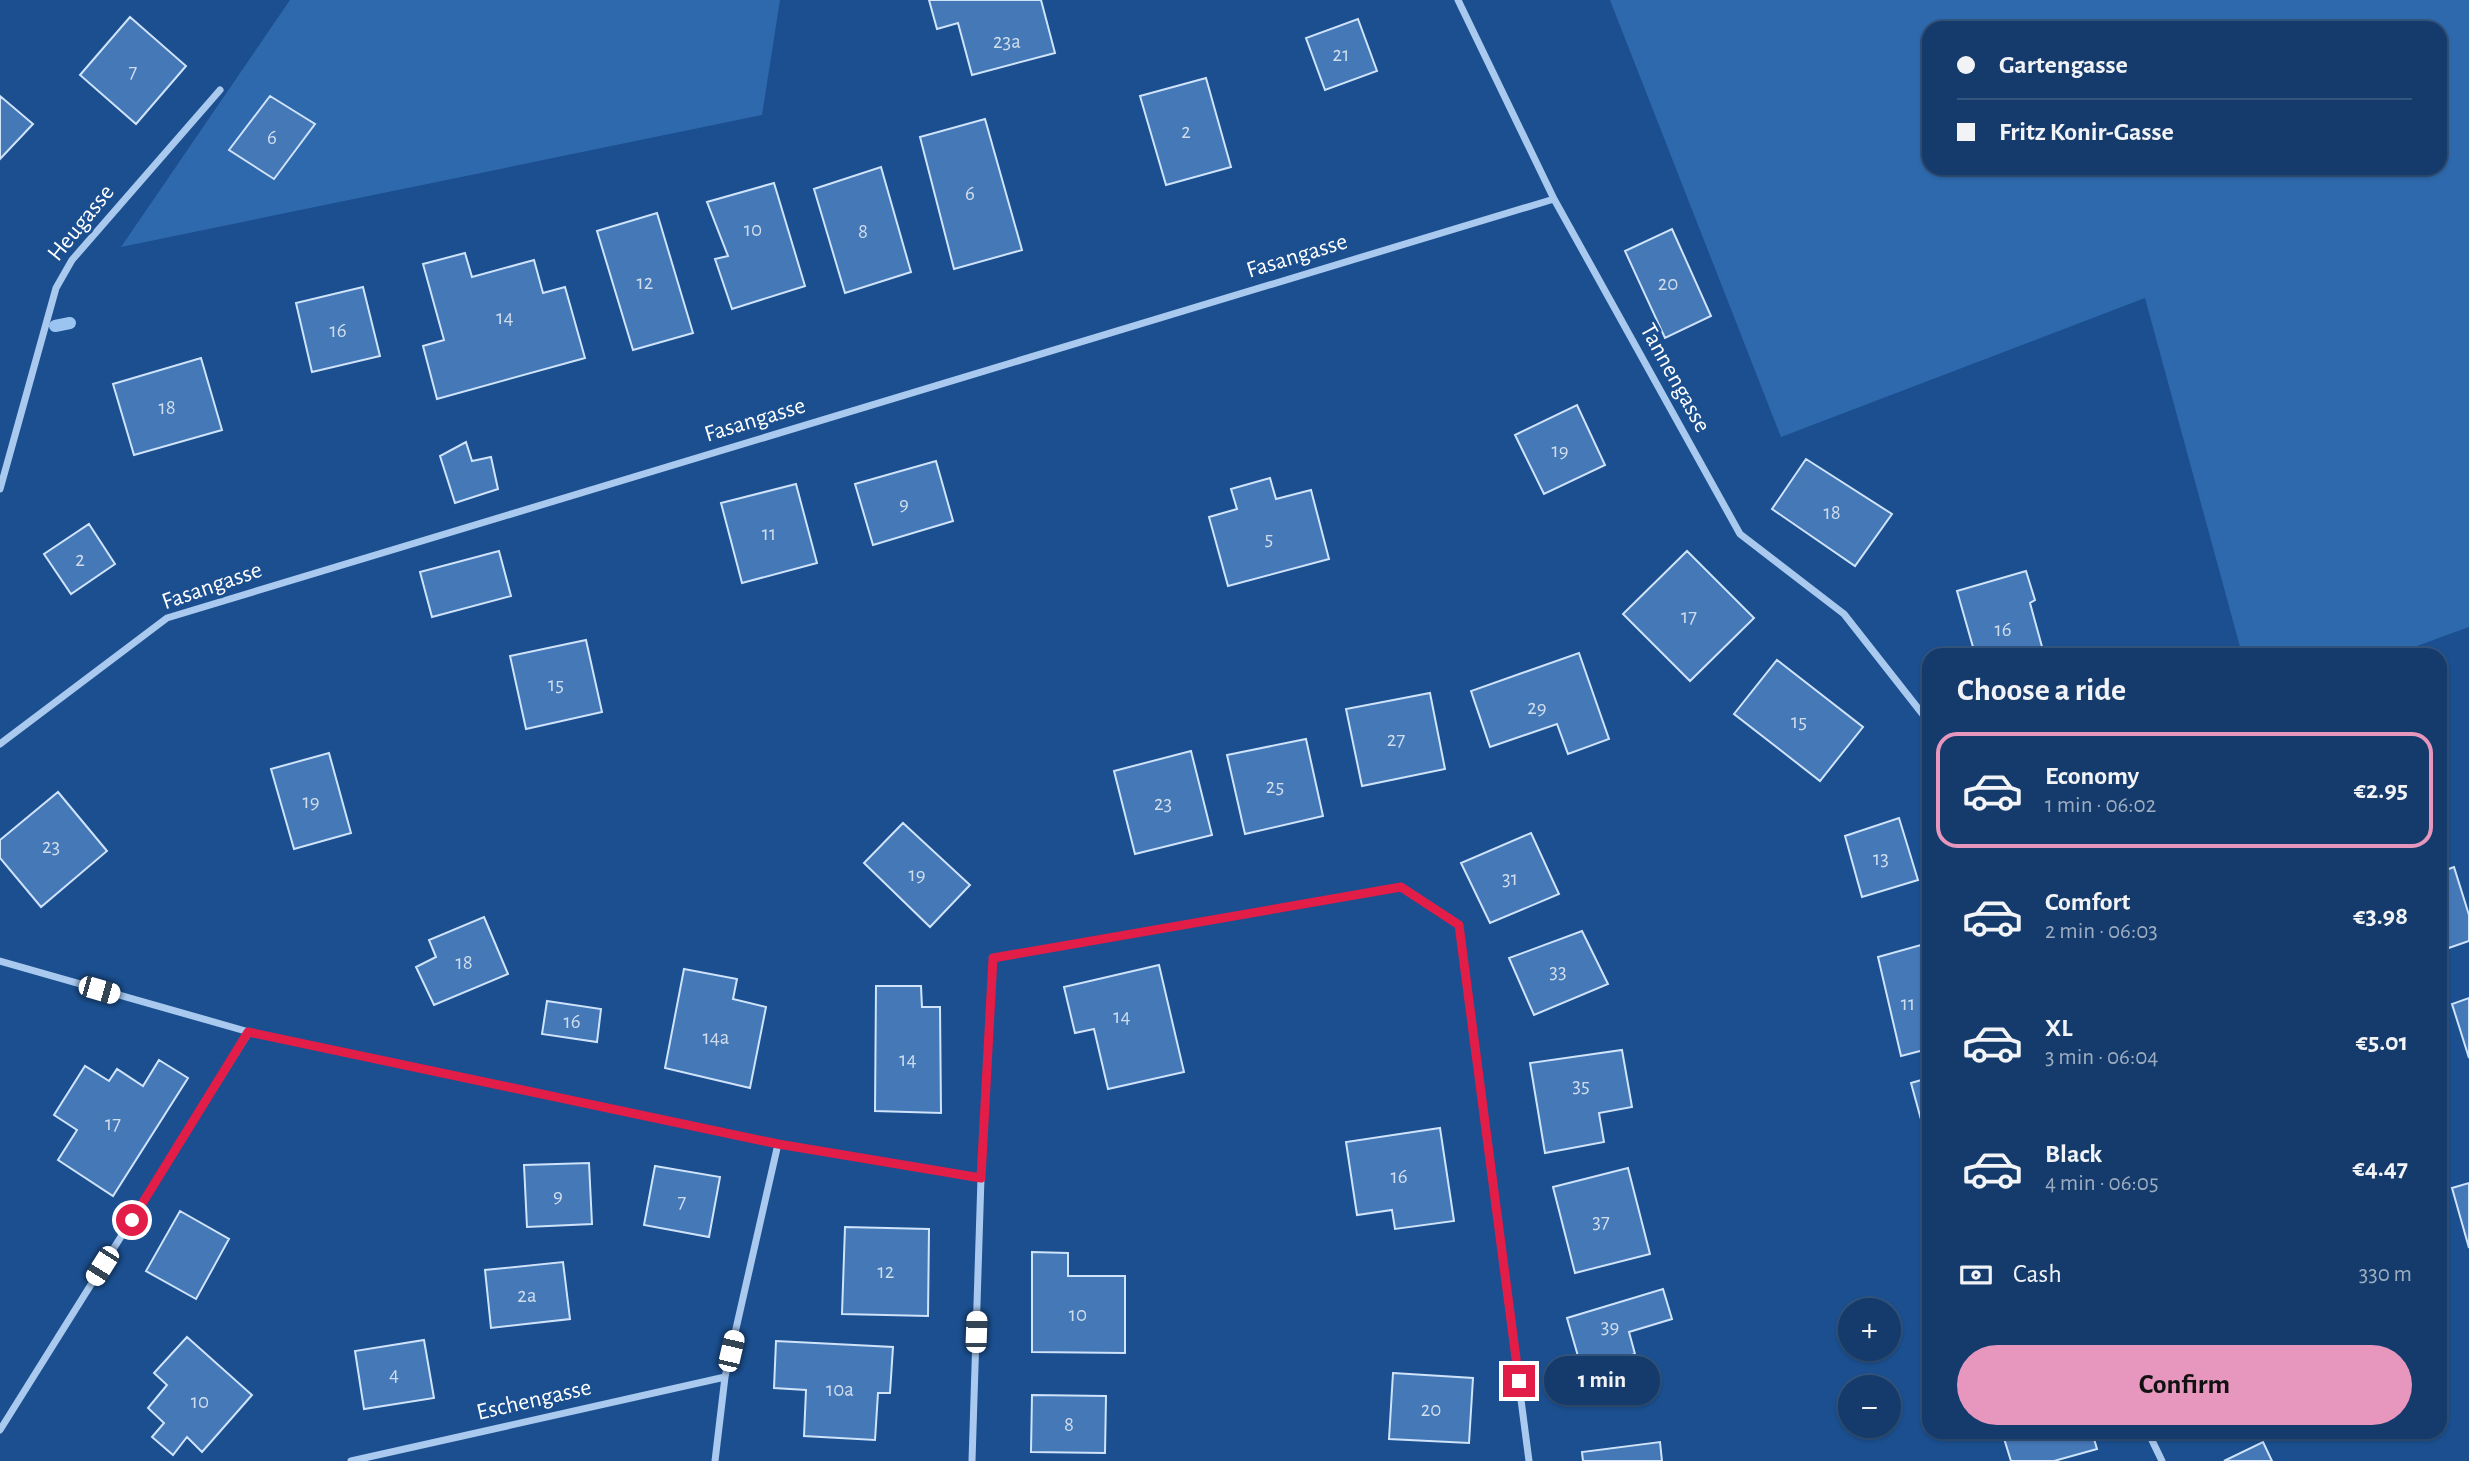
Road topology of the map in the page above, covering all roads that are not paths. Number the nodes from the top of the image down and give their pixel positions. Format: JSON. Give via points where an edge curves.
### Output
{"nodes":[{"id":1,"x":1458,"y":0,"type":"edge"},
{"id":2,"x":220,"y":90,"type":"dead end"},
{"id":3,"x":1554,"y":199,"type":"junction"},
{"id":4,"x":0,"y":489,"type":"edge"},
{"id":5,"x":1922,"y":713,"type":"edge"},
{"id":6,"x":0,"y":744,"type":"edge"},
{"id":7,"x":0,"y":961,"type":"edge"},
{"id":8,"x":248,"y":1032,"type":"junction"},
{"id":9,"x":778,"y":1144,"type":"junction"},
{"id":10,"x":981,"y":1178,"type":"junction"},
{"id":11,"x":725,"y":1377,"type":"junction"},
{"id":12,"x":0,"y":1430,"type":"edge"},
{"id":13,"x":2151,"y":1439,"type":"edge"},
{"id":14,"x":351,"y":1461,"type":"edge"},
{"id":15,"x":715,"y":1461,"type":"edge"},
{"id":16,"x":972,"y":1461,"type":"edge"},
{"id":17,"x":1529,"y":1461,"type":"edge"},
{"id":18,"x":2162,"y":1461,"type":"edge"}],
"edges":[{"from":1,"to":3,"type":"street","name":"Tannengasse"},
{"from":2,"to":4,"type":"street","name":"Heugasse","via":[[72,260],[56,288]]},
{"from":3,"to":5,"type":"street","name":"Tannengasse","via":[[1740,534],[1844,614]]},
{"from":3,"to":6,"type":"street","name":"Fasangasse","via":[[166,618]]},
{"from":7,"to":8,"type":"street"},
{"from":8,"to":9,"type":"street"},
{"from":8,"to":12,"type":"street"},
{"from":9,"to":10,"type":"street"},
{"from":9,"to":11,"type":"street"},
{"from":10,"to":16,"type":"street"},
{"from":10,"to":17,"type":"street","via":[[993,958],[1401,887],[1459,925]]},
{"from":11,"to":14,"type":"street","name":"Eschengasse"},
{"from":11,"to":15,"type":"street"},
{"from":13,"to":18,"type":"street"}]}
